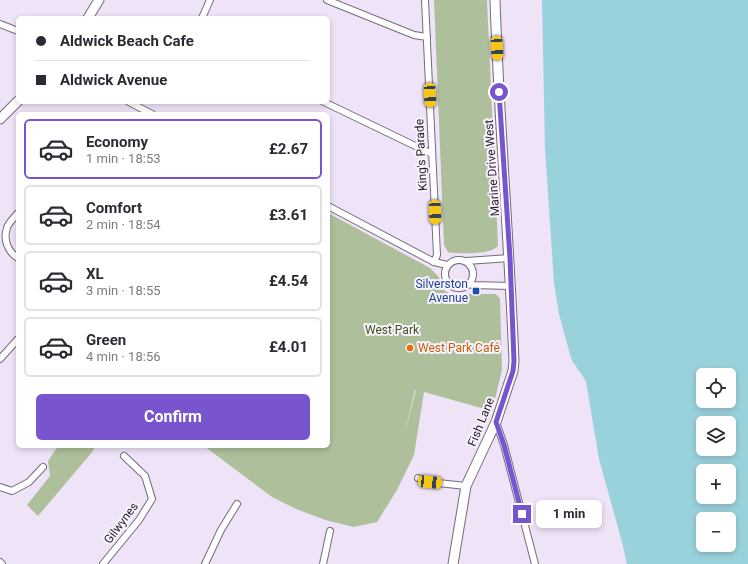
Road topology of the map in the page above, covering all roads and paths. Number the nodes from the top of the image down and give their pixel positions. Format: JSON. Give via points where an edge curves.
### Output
{"nodes":[{"id":1,"x":99,"y":0,"type":"edge"},
{"id":2,"x":210,"y":0,"type":"edge"},
{"id":3,"x":327,"y":0,"type":"edge"},
{"id":4,"x":425,"y":0,"type":"edge"},
{"id":5,"x":495,"y":0,"type":"edge"},
{"id":6,"x":89,"y":16,"type":"edge"},
{"id":7,"x":203,"y":16,"type":"edge"},
{"id":8,"x":0,"y":24,"type":"edge"},
{"id":9,"x":16,"y":30,"type":"edge"},
{"id":10,"x":427,"y":37,"type":"junction"},
{"id":11,"x":16,"y":104,"type":"edge"},
{"id":12,"x":134,"y":104,"type":"edge"},
{"id":13,"x":328,"y":104,"type":"edge"},
{"id":14,"x":148,"y":112,"type":"edge"},
{"id":15,"x":0,"y":119,"type":"edge"},
{"id":16,"x":432,"y":154,"type":"junction"},
{"id":17,"x":330,"y":207,"type":"edge"},
{"id":18,"x":16,"y":216,"type":"edge"},
{"id":19,"x":16,"y":257,"type":"edge"},
{"id":20,"x":510,"y":258,"type":"junction"},
{"id":21,"x":466,"y":261,"type":"junction"},
{"id":22,"x":434,"y":262,"type":"junction"},
{"id":23,"x":447,"y":265,"type":"junction"},
{"id":24,"x":469,"y":284,"type":"junction"},
{"id":25,"x":511,"y":286,"type":"junction"},
{"id":26,"x":16,"y":342,"type":"edge"},
{"id":27,"x":0,"y":359,"type":"edge"},
{"id":28,"x":496,"y":422,"type":"junction"},
{"id":29,"x":124,"y":456,"type":"dead end"},
{"id":30,"x":43,"y":467,"type":"dead end"},
{"id":31,"x":418,"y":478,"type":"dead end"},
{"id":32,"x":466,"y":486,"type":"junction"},
{"id":33,"x":0,"y":487,"type":"edge"},
{"id":34,"x":237,"y":504,"type":"dead end"},
{"id":35,"x":330,"y":531,"type":"dead end"},
{"id":36,"x":103,"y":564,"type":"edge"},
{"id":37,"x":205,"y":564,"type":"edge"},
{"id":38,"x":323,"y":564,"type":"edge"},
{"id":39,"x":453,"y":564,"type":"edge"},
{"id":40,"x":536,"y":564,"type":"edge"}],
"edges":[{"from":1,"to":6,"type":"street"},
{"from":2,"to":7,"type":"street"},
{"from":3,"to":10,"type":"street","via":[[414,35]]},
{"from":4,"to":10,"type":"street","name":"King's Parade"},
{"from":5,"to":20,"type":"street","name":"Marine Drive West"},
{"from":8,"to":9,"type":"street"},
{"from":10,"to":16,"type":"street","name":"King's Parade"},
{"from":11,"to":15,"type":"street"},
{"from":12,"to":14,"type":"street"},
{"from":13,"to":16,"type":"street"},
{"from":16,"to":22,"type":"street","name":"King's Parade","via":[[437,255]]},
{"from":17,"to":22,"type":"street"},
{"from":18,"to":19,"type":"street","via":[[7,227],[6,240],[11,254]]},
{"from":20,"to":21,"type":"street"},
{"from":20,"to":25,"type":"street","name":"Marine Drive West"},
{"from":21,"to":23,"type":"street","via":[[454,260]]},
{"from":21,"to":24,"type":"street","via":[[473,272]]},
{"from":22,"to":23,"type":"street"},
{"from":23,"to":24,"type":"street","via":[[444,275],[448,284],[456,288]]},
{"from":24,"to":25,"type":"street"},
{"from":25,"to":28,"type":"street","name":"Fish Lane","via":[[513,371]]},
{"from":26,"to":27,"type":"street"},
{"from":28,"to":32,"type":"street","name":"Fish Lane"},
{"from":28,"to":40,"type":"street"},
{"from":29,"to":36,"type":"street","name":"Gilwynes","via":[[145,476],[152,499],[135,525]]},
{"from":30,"to":33,"type":"street","via":[[29,482],[12,491]]},
{"from":31,"to":32,"type":"street"},
{"from":32,"to":39,"type":"street","name":"Fish Lane"},
{"from":34,"to":37,"type":"street","via":[[220,530]]},
{"from":35,"to":38,"type":"street"}]}
